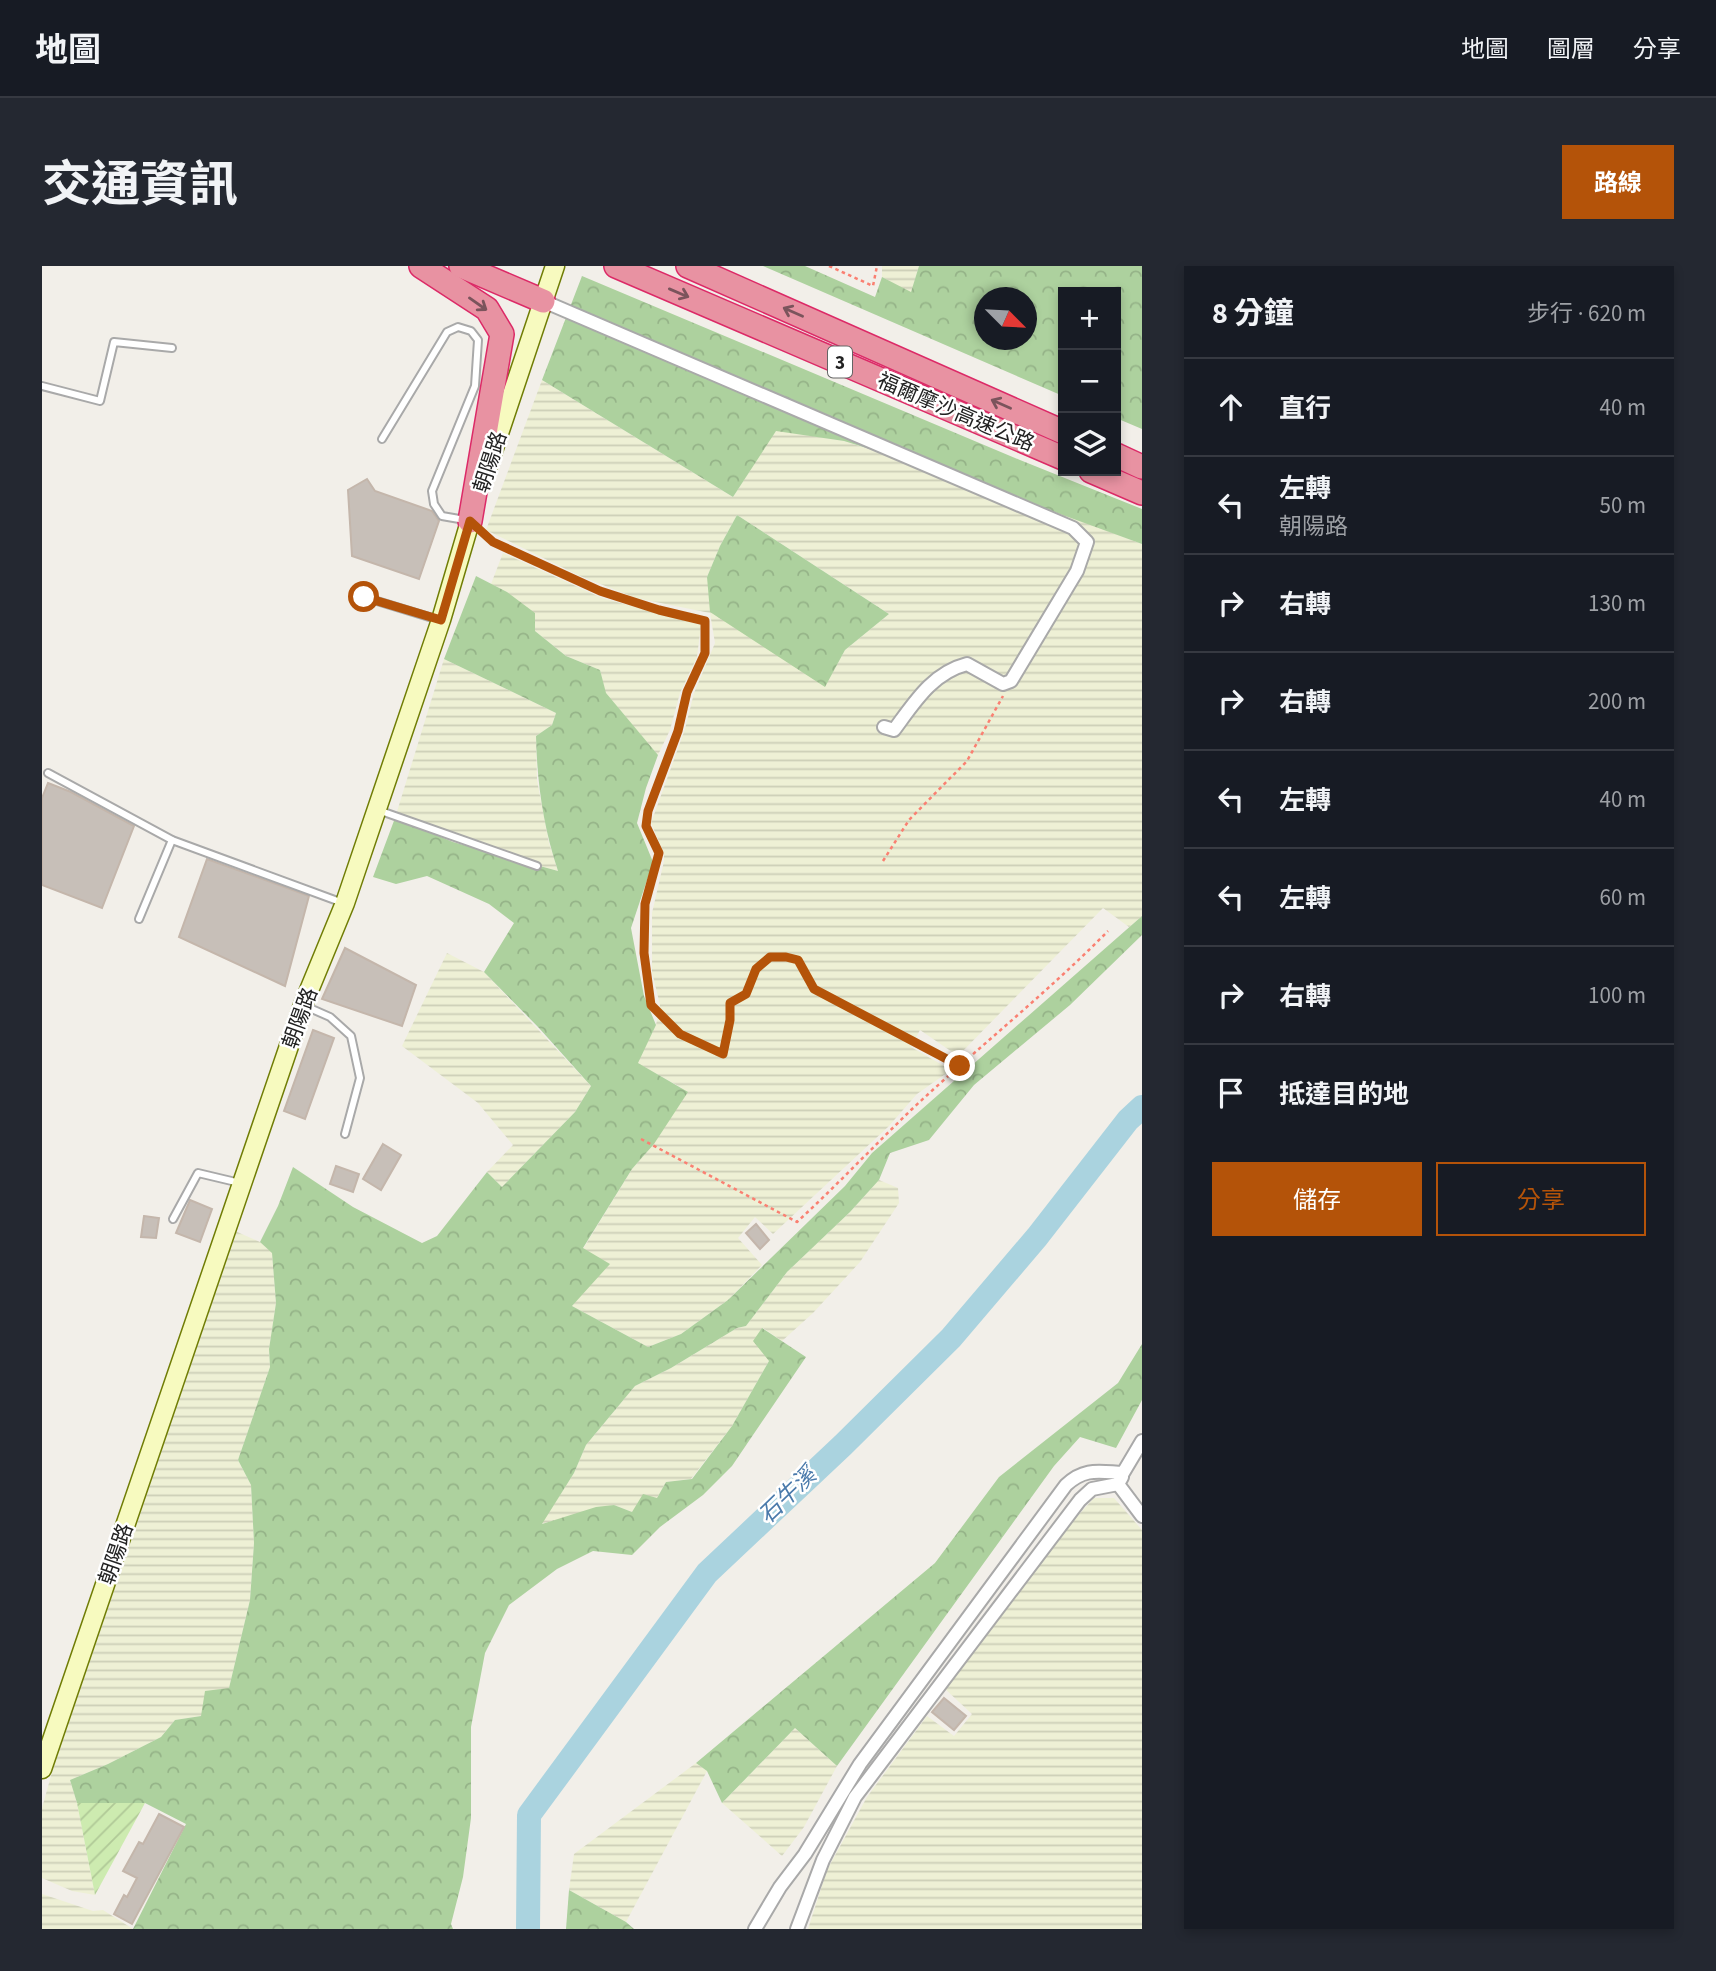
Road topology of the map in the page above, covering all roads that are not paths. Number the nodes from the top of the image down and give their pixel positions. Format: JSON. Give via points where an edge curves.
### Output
{"nodes":[{"id":1,"x":421,"y":266,"type":"edge"},
{"id":2,"x":461,"y":266,"type":"edge"},
{"id":3,"x":555,"y":266,"type":"edge"},
{"id":4,"x":617,"y":266,"type":"edge"},
{"id":5,"x":688,"y":266,"type":"edge"},
{"id":6,"x":543,"y":301,"type":"junction"},
{"id":7,"x":172,"y":348,"type":"dead end"},
{"id":8,"x":42,"y":386,"type":"edge"},
{"id":9,"x":1058,"y":430,"type":"edge"},
{"id":10,"x":382,"y":439,"type":"dead end"},
{"id":11,"x":1058,"y":456,"type":"edge"},
{"id":12,"x":1121,"y":457,"type":"edge"},
{"id":13,"x":1142,"y":467,"type":"edge"},
{"id":14,"x":1103,"y":476,"type":"edge"},
{"id":15,"x":1142,"y":493,"type":"edge"},
{"id":16,"x":470,"y":521,"type":"junction"},
{"id":17,"x":364,"y":597,"type":"dead end"},
{"id":18,"x":441,"y":620,"type":"junction"},
{"id":19,"x":884,"y":727,"type":"dead end"},
{"id":20,"x":48,"y":773,"type":"dead end"},
{"id":21,"x":377,"y":809,"type":"junction"},
{"id":22,"x":172,"y":840,"type":"junction"},
{"id":23,"x":537,"y":866,"type":"dead end"},
{"id":24,"x":345,"y":903,"type":"junction"},
{"id":25,"x":139,"y":919,"type":"dead end"},
{"id":26,"x":303,"y":1005,"type":"junction"},
{"id":27,"x":345,"y":1134,"type":"dead end"},
{"id":28,"x":242,"y":1183,"type":"junction"},
{"id":29,"x":173,"y":1219,"type":"dead end"},
{"id":30,"x":1142,"y":1441,"type":"edge"},
{"id":31,"x":1120,"y":1479,"type":"junction"},
{"id":32,"x":1142,"y":1516,"type":"edge"},
{"id":33,"x":42,"y":1769,"type":"edge"},
{"id":34,"x":755,"y":1929,"type":"edge"},
{"id":35,"x":797,"y":1929,"type":"edge"}],
"edges":[{"from":1,"to":16,"type":"highway","one_way":true,"via":[[486,309],[502,334]]},
{"from":2,"to":6,"type":"highway"},
{"from":3,"to":6,"type":"main road","name":"朝陽路"},
{"from":4,"to":11,"type":"highway","name":"福爾摩沙高速公路","number":"3","one_way":true},
{"from":9,"to":5,"type":"highway","name":"福爾摩沙高速公路","number":"3","one_way":true},
{"from":6,"to":16,"type":"main road","name":"朝陽路"},
{"from":6,"to":19,"type":"street","via":[[1073,528],[1087,542],[1077,571],[1011,681],[1003,684],[967,664],[951,668],[925,688],[894,730]]},
{"from":7,"to":8,"type":"lane","via":[[114,342],[100,401]]},
{"from":10,"to":16,"type":"lane","via":[[447,332],[458,327],[471,331],[478,340],[475,386],[432,491],[442,516]]},
{"from":12,"to":13,"type":"highway"},
{"from":14,"to":15,"type":"highway"},
{"from":16,"to":18,"type":"main road","name":"朝陽路"},
{"from":17,"to":18,"type":"lane"},
{"from":18,"to":21,"type":"main road","name":"朝陽路"},
{"from":20,"to":22,"type":"lane"},
{"from":21,"to":23,"type":"lane"},
{"from":21,"to":24,"type":"main road","name":"朝陽路"},
{"from":22,"to":24,"type":"lane"},
{"from":22,"to":25,"type":"lane"},
{"from":24,"to":26,"type":"main road","name":"朝陽路"},
{"from":26,"to":27,"type":"lane","via":[[330,1017],[351,1036],[360,1078]]},
{"from":26,"to":28,"type":"main road","name":"朝陽路"},
{"from":28,"to":29,"type":"lane","via":[[198,1173]]},
{"from":28,"to":33,"type":"main road","name":"朝陽路"},
{"from":30,"to":31,"type":"street"},
{"from":31,"to":32,"type":"street"},
{"from":31,"to":34,"type":"street","via":[[1091,1472],[1077,1474],[1066,1485],[860,1764]]},
{"from":31,"to":35,"type":"street","via":[[1092,1489],[1080,1500],[855,1797],[823,1860]]}]}
